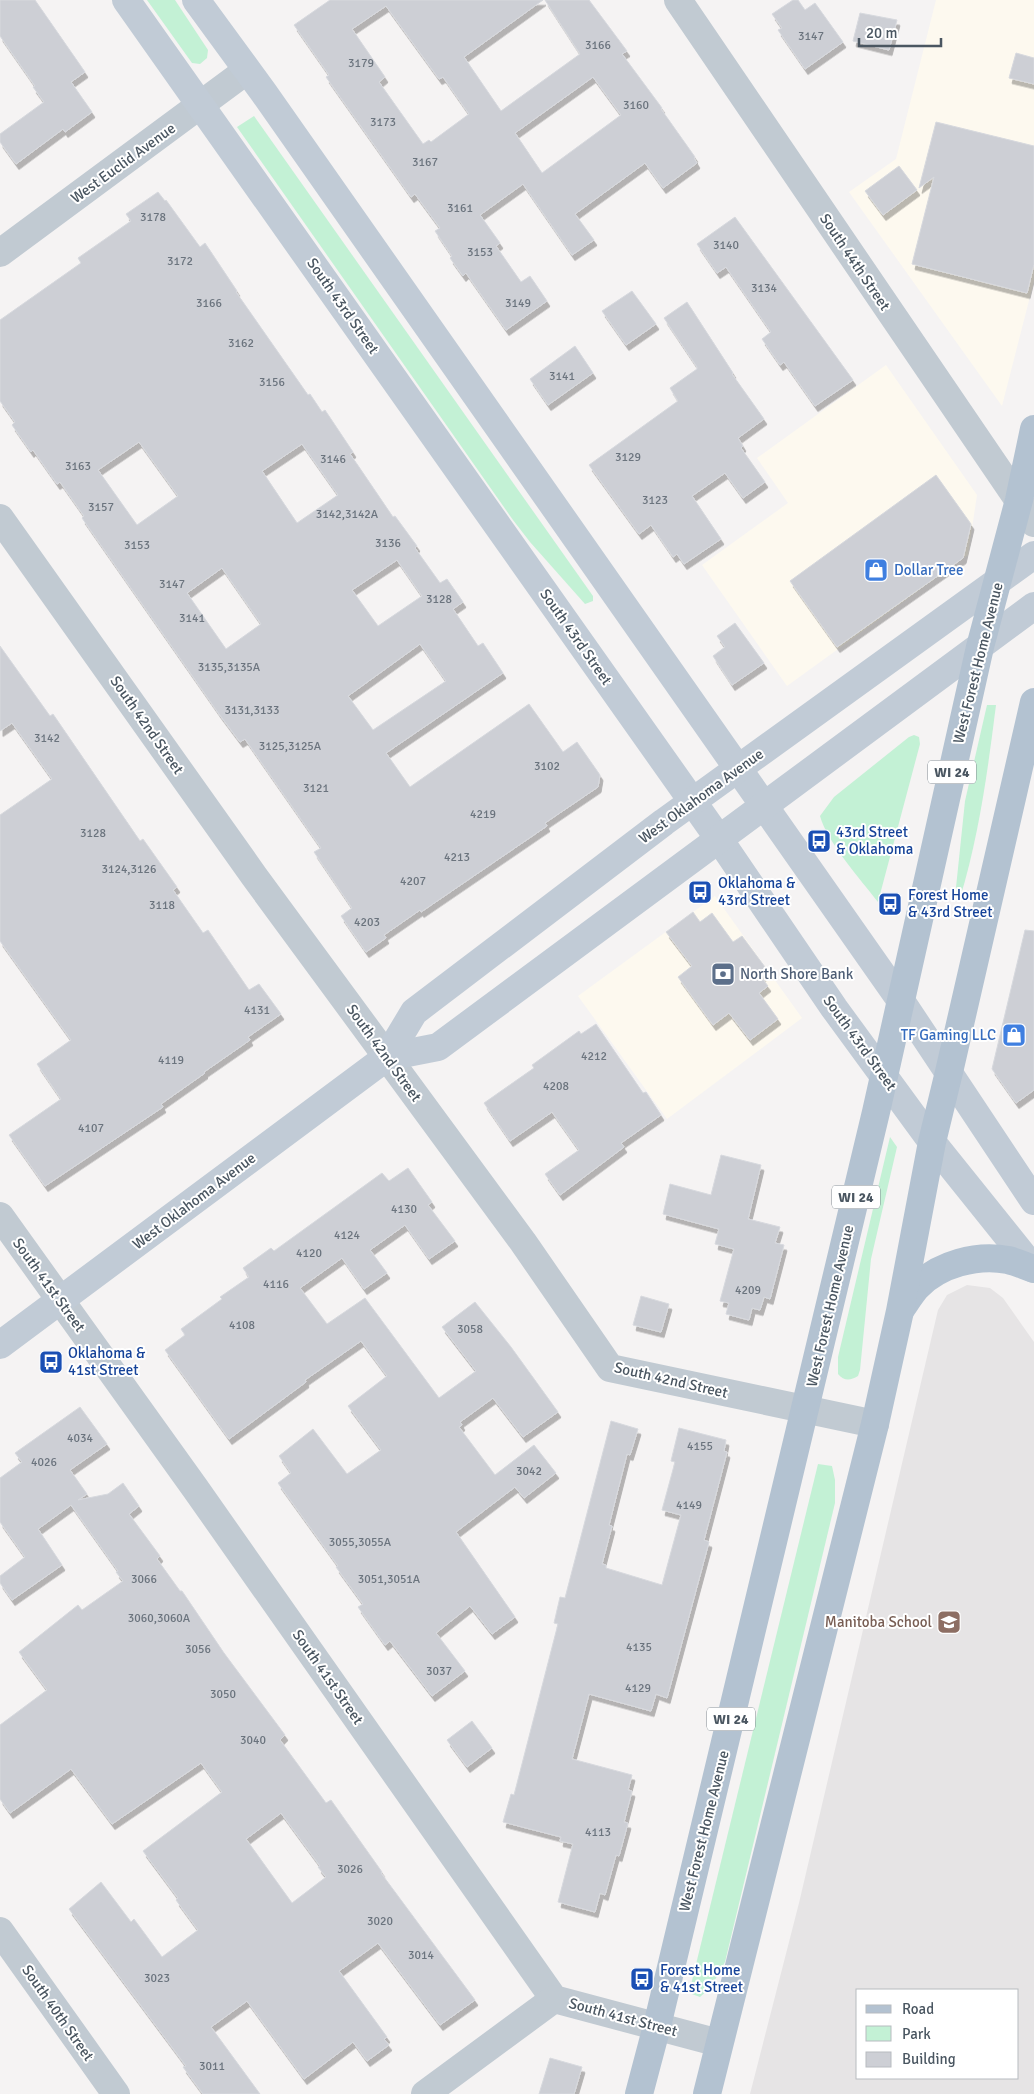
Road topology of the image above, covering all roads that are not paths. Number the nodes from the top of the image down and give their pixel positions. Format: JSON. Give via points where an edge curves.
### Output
{"nodes":[{"id":1,"x":126,"y":0,"type":"edge"},
{"id":2,"x":196,"y":0,"type":"edge"},
{"id":3,"x":688,"y":7,"type":"edge"},
{"id":4,"x":246,"y":71,"type":"junction"},
{"id":5,"x":202,"y":105,"type":"junction"},
{"id":6,"x":0,"y":253,"type":"edge"},
{"id":7,"x":1034,"y":429,"type":"edge"},
{"id":8,"x":1019,"y":500,"type":"junction"},
{"id":9,"x":0,"y":518,"type":"edge"},
{"id":10,"x":1034,"y":523,"type":"edge"},
{"id":11,"x":1034,"y":555,"type":"edge"},
{"id":12,"x":998,"y":580,"type":"junction"},
{"id":13,"x":1034,"y":606,"type":"edge"},
{"id":14,"x":980,"y":647,"type":"junction"},
{"id":15,"x":1034,"y":702,"type":"edge"},
{"id":16,"x":737,"y":769,"type":"junction"},
{"id":17,"x":693,"y":802,"type":"junction"},
{"id":18,"x":764,"y":807,"type":"junction"},
{"id":19,"x":719,"y":839,"type":"junction"},
{"id":20,"x":900,"y":1000,"type":"junction"},
{"id":21,"x":387,"y":1057,"type":"junction"},
{"id":22,"x":949,"y":1072,"type":"junction"},
{"id":23,"x":884,"y":1076,"type":"junction"},
{"id":24,"x":932,"y":1142,"type":"junction"},
{"id":25,"x":1034,"y":1201,"type":"edge"},
{"id":26,"x":0,"y":1216,"type":"edge"},
{"id":27,"x":1034,"y":1269,"type":"edge"},
{"id":28,"x":60,"y":1300,"type":"junction"},
{"id":29,"x":900,"y":1311,"type":"junction"},
{"id":30,"x":0,"y":1344,"type":"edge"},
{"id":31,"x":806,"y":1411,"type":"junction"},
{"id":32,"x":875,"y":1424,"type":"junction"},
{"id":33,"x":0,"y":1931,"type":"edge"},
{"id":34,"x":554,"y":1999,"type":"junction"},
{"id":35,"x":657,"y":2026,"type":"junction"},
{"id":36,"x":720,"y":2043,"type":"junction"},
{"id":37,"x":116,"y":2094,"type":"edge"},
{"id":38,"x":425,"y":2094,"type":"edge"},
{"id":39,"x":639,"y":2094,"type":"edge"},
{"id":40,"x":707,"y":2094,"type":"edge"}],
"edges":[{"from":1,"to":5,"type":"main road","name":"South 43rd Street"},
{"from":2,"to":4,"type":"main road"},
{"from":3,"to":8,"type":"street","name":"South 44th Street"},
{"from":4,"to":5,"type":"street","name":"West Euclid Avenue"},
{"from":4,"to":16,"type":"main road"},
{"from":5,"to":6,"type":"street","name":"West Euclid Avenue"},
{"from":5,"to":17,"type":"main road","name":"South 43rd Street"},
{"from":7,"to":8,"type":"main road","name":"West Forest Home Avenue","number":"WI 24"},
{"from":8,"to":10,"type":"street","name":"South 44th Street"},
{"from":8,"to":12,"type":"main road","name":"West Forest Home Avenue","number":"WI 24"},
{"from":9,"to":21,"type":"street","name":"South 42nd Street"},
{"from":11,"to":12,"type":"main road","name":"West Oklahoma Avenue"},
{"from":12,"to":14,"type":"main road","name":"West Forest Home Avenue","number":"WI 24"},
{"from":12,"to":16,"type":"main road","name":"West Oklahoma Avenue"},
{"from":13,"to":14,"type":"main road","name":"West Oklahoma Avenue"},
{"from":14,"to":18,"type":"main road","name":"West Oklahoma Avenue"},
{"from":14,"to":20,"type":"main road","name":"West Forest Home Avenue","number":"WI 24"},
{"from":15,"to":22,"type":"main road"},
{"from":16,"to":17,"type":"main road","name":"West Oklahoma Avenue"},
{"from":16,"to":18,"type":"main road"},
{"from":17,"to":19,"type":"main road","name":"South 43rd Street"},
{"from":17,"to":21,"type":"main road","name":"West Oklahoma Avenue","via":[[414,1012]]},
{"from":18,"to":19,"type":"main road","name":"West Oklahoma Avenue"},
{"from":18,"to":20,"type":"main road"},
{"from":19,"to":21,"type":"main road","name":"West Oklahoma Avenue","via":[[438,1047]]},
{"from":19,"to":23,"type":"main road","name":"South 43rd Street"},
{"from":20,"to":22,"type":"main road"},
{"from":20,"to":23,"type":"main road","name":"West Forest Home Avenue","number":"WI 24"},
{"from":21,"to":28,"type":"main road","name":"West Oklahoma Avenue"},
{"from":21,"to":31,"type":"street","name":"South 42nd Street","via":[[523,1242],[610,1368]]},
{"from":22,"to":24,"type":"main road"},
{"from":22,"to":25,"type":"main road"},
{"from":23,"to":24,"type":"main road","name":"South 43rd Street"},
{"from":23,"to":31,"type":"main road","name":"West Forest Home Avenue","number":"WI 24"},
{"from":24,"to":27,"type":"main road","name":"South 43rd Street"},
{"from":24,"to":29,"type":"main road"},
{"from":26,"to":28,"type":"street","name":"South 41st Street"},
{"from":27,"to":29,"type":"main road","via":[[1008,1260],[961,1261],[918,1286]]},
{"from":28,"to":30,"type":"main road","name":"West Oklahoma Avenue"},
{"from":28,"to":34,"type":"street","name":"South 41st Street"},
{"from":29,"to":32,"type":"main road"},
{"from":31,"to":32,"type":"street","name":"South 42nd Street"},
{"from":31,"to":35,"type":"main road","name":"West Forest Home Avenue","number":"WI 24"},
{"from":32,"to":36,"type":"main road"},
{"from":33,"to":37,"type":"street","name":"South 40th Street"},
{"from":34,"to":35,"type":"street","name":"South 41st Street"},
{"from":34,"to":38,"type":"street"},
{"from":35,"to":36,"type":"street","name":"South 41st Street"},
{"from":35,"to":39,"type":"main road","name":"West Forest Home Avenue","number":"WI 24"},
{"from":36,"to":40,"type":"main road"}]}
